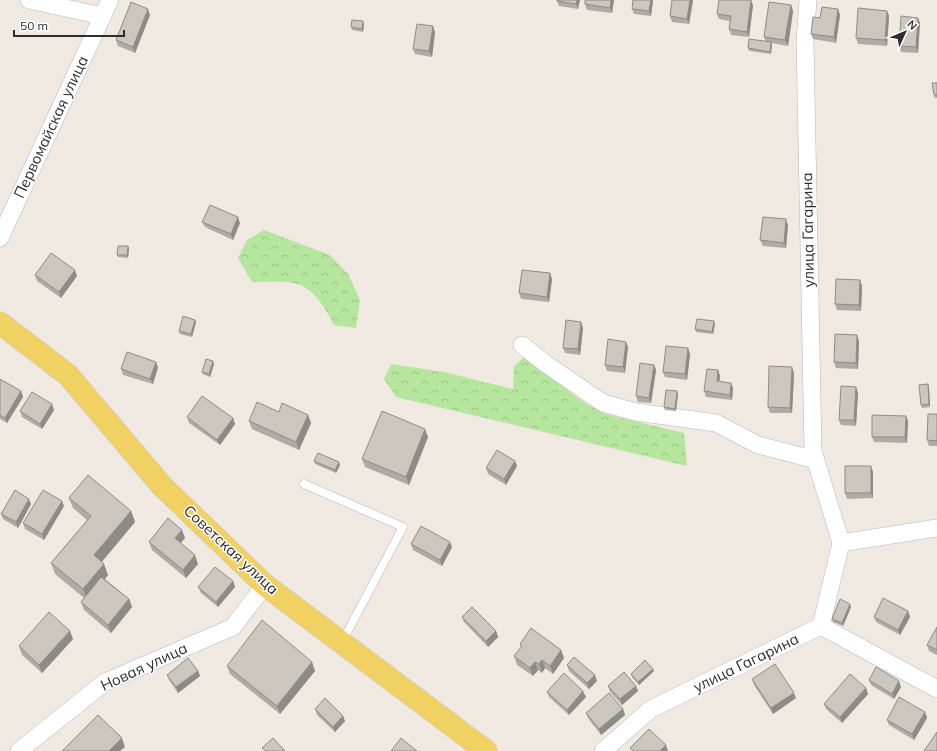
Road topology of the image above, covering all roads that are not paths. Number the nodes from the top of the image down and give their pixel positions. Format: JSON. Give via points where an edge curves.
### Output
{"nodes":[{"id":1,"x":29,"y":0,"type":"edge"},
{"id":2,"x":110,"y":0,"type":"edge"},
{"id":3,"x":808,"y":0,"type":"edge"},
{"id":4,"x":102,"y":16,"type":"junction"},
{"id":5,"x":0,"y":238,"type":"edge"},
{"id":6,"x":0,"y":323,"type":"edge"},
{"id":7,"x":522,"y":345,"type":"dead end"},
{"id":8,"x":816,"y":460,"type":"junction"},
{"id":9,"x":304,"y":484,"type":"dead end"},
{"id":10,"x":937,"y":528,"type":"edge"},
{"id":11,"x":841,"y":542,"type":"junction"},
{"id":12,"x":265,"y":585,"type":"junction"},
{"id":13,"x":821,"y":626,"type":"junction"},
{"id":14,"x":342,"y":643,"type":"junction"},
{"id":15,"x":937,"y":689,"type":"edge"},
{"id":16,"x":19,"y":751,"type":"edge"},
{"id":17,"x":486,"y":751,"type":"edge"},
{"id":18,"x":602,"y":751,"type":"edge"}],
"edges":[{"from":1,"to":4,"type":"street"},
{"from":2,"to":4,"type":"street","name":"Первомайская улица"},
{"from":3,"to":8,"type":"street","name":"улица Гагарина","via":[[804,41],[813,451]]},
{"from":4,"to":5,"type":"street","name":"Первомайская улица"},
{"from":6,"to":12,"type":"main road","name":"Советская улица","via":[[68,375],[162,486]]},
{"from":7,"to":8,"type":"street","via":[[603,403],[636,412],[716,423],[758,445]]},
{"from":8,"to":11,"type":"street","name":"улица Гагарина"},
{"from":9,"to":14,"type":"lane","via":[[403,527]]},
{"from":10,"to":11,"type":"street"},
{"from":11,"to":13,"type":"street"},
{"from":12,"to":14,"type":"main road","name":"Советская улица"},
{"from":12,"to":16,"type":"street","name":"Новая улица","via":[[233,627],[105,682]]},
{"from":13,"to":15,"type":"street"},
{"from":13,"to":18,"type":"street","name":"улица Гагарина","via":[[651,709]]},
{"from":14,"to":17,"type":"main road","name":"Советская улица"}]}
